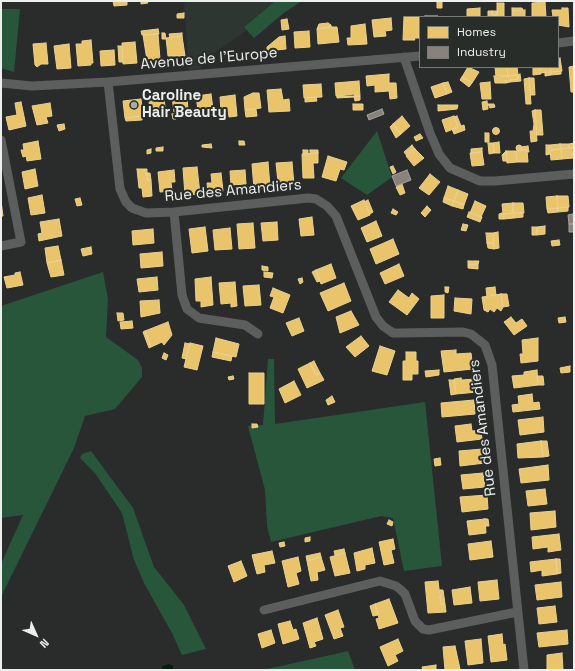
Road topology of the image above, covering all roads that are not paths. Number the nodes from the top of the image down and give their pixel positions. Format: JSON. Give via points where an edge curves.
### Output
{"nodes":[{"id":1,"x":574,"y":42,"type":"edge"},
{"id":2,"x":559,"y":43,"type":"edge"},
{"id":3,"x":419,"y":56,"type":"edge"},
{"id":4,"x":404,"y":57,"type":"junction"},
{"id":5,"x":108,"y":82,"type":"junction"},
{"id":6,"x":1,"y":83,"type":"edge"},
{"id":7,"x":1,"y":140,"type":"edge"},
{"id":8,"x":4,"y":173,"type":"edge"},
{"id":9,"x":574,"y":174,"type":"edge"},
{"id":10,"x":174,"y":212,"type":"junction"},
{"id":11,"x":1,"y":246,"type":"edge"},
{"id":12,"x":258,"y":334,"type":"dead end"},
{"id":13,"x":264,"y":610,"type":"dead end"},
{"id":14,"x":517,"y":612,"type":"junction"},
{"id":15,"x":524,"y":670,"type":"edge"}],
"edges":[{"from":1,"to":2,"type":"street"},
{"from":3,"to":4,"type":"street","name":"Avenue de l'Europe"},
{"from":4,"to":5,"type":"street","name":"Avenue de l'Europe"},
{"from":4,"to":9,"type":"street","via":[[430,133],[439,154],[450,168],[480,181]]},
{"from":5,"to":6,"type":"street","name":"Avenue de l'Europe","via":[[32,86]]},
{"from":5,"to":10,"type":"street","name":"Rue des Amandiers","via":[[122,196],[139,211]]},
{"from":7,"to":8,"type":"street"},
{"from":8,"to":11,"type":"street","via":[[21,242]]},
{"from":10,"to":12,"type":"street","via":[[182,295],[187,309],[199,318],[245,325]]},
{"from":10,"to":14,"type":"street","name":"Rue des Amandiers","via":[[308,198],[322,202],[336,216],[376,317],[383,326],[393,333],[467,333],[485,345],[492,365]]},
{"from":13,"to":14,"type":"street","via":[[380,581],[396,586],[405,594],[414,621],[423,629],[429,630]]},
{"from":14,"to":15,"type":"street","name":"Rue des Amandiers"}]}
